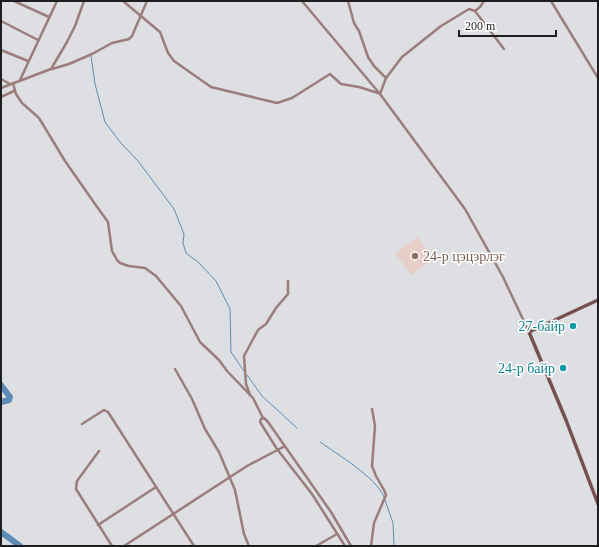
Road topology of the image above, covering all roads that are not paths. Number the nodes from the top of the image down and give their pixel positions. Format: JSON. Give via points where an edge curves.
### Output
{"nodes":[{"id":1,"x":14,"y":1,"type":"edge"},
{"id":2,"x":57,"y":1,"type":"edge"},
{"id":3,"x":84,"y":1,"type":"edge"},
{"id":4,"x":123,"y":1,"type":"edge"},
{"id":5,"x":147,"y":1,"type":"edge"},
{"id":6,"x":302,"y":1,"type":"edge"},
{"id":7,"x":348,"y":1,"type":"edge"},
{"id":8,"x":484,"y":1,"type":"edge"},
{"id":9,"x":550,"y":1,"type":"edge"},
{"id":10,"x":475,"y":11,"type":"junction"},
{"id":11,"x":141,"y":15,"type":"junction"},
{"id":12,"x":49,"y":17,"type":"junction"},
{"id":13,"x":1,"y":22,"type":"edge"},
{"id":14,"x":38,"y":40,"type":"junction"},
{"id":15,"x":504,"y":49,"type":"dead end"},
{"id":16,"x":1,"y":50,"type":"edge"},
{"id":17,"x":28,"y":61,"type":"junction"},
{"id":18,"x":51,"y":69,"type":"junction"},
{"id":19,"x":386,"y":78,"type":"junction"},
{"id":20,"x":598,"y":78,"type":"edge"},
{"id":21,"x":1,"y":79,"type":"edge"},
{"id":22,"x":20,"y":81,"type":"junction"},
{"id":23,"x":12,"y":84,"type":"junction"},
{"id":24,"x":1,"y":88,"type":"edge"},
{"id":25,"x":14,"y":91,"type":"junction"},
{"id":26,"x":380,"y":94,"type":"junction"},
{"id":27,"x":1,"y":97,"type":"edge"},
{"id":28,"x":288,"y":281,"type":"dead end"},
{"id":29,"x":598,"y":300,"type":"edge"},
{"id":30,"x":529,"y":332,"type":"junction"},
{"id":31,"x":175,"y":369,"type":"dead end"},
{"id":32,"x":250,"y":396,"type":"junction"},
{"id":33,"x":372,"y":409,"type":"dead end"},
{"id":34,"x":263,"y":418,"type":"junction"},
{"id":35,"x":82,"y":424,"type":"dead end"},
{"id":36,"x":285,"y":446,"type":"junction"},
{"id":37,"x":277,"y":449,"type":"junction"},
{"id":38,"x":98,"y":451,"type":"dead end"},
{"id":39,"x":229,"y":477,"type":"junction"},
{"id":40,"x":156,"y":487,"type":"junction"},
{"id":41,"x":598,"y":504,"type":"edge"},
{"id":42,"x":173,"y":514,"type":"junction"},
{"id":43,"x":98,"y":525,"type":"junction"},
{"id":44,"x":337,"y":534,"type":"junction"},
{"id":45,"x":112,"y":546,"type":"edge"},
{"id":46,"x":124,"y":546,"type":"edge"},
{"id":47,"x":194,"y":546,"type":"edge"},
{"id":48,"x":248,"y":546,"type":"edge"},
{"id":49,"x":316,"y":546,"type":"edge"},
{"id":50,"x":345,"y":546,"type":"edge"},
{"id":51,"x":351,"y":546,"type":"edge"},
{"id":52,"x":371,"y":546,"type":"edge"}],
"edges":[{"from":1,"to":12,"type":"street"},
{"from":2,"to":12,"type":"street"},
{"from":3,"to":18,"type":"street","via":[[75,26]]},
{"from":4,"to":11,"type":"street"},
{"from":5,"to":11,"type":"street"},
{"from":6,"to":26,"type":"street"},
{"from":7,"to":19,"type":"street","via":[[368,57]]},
{"from":8,"to":10,"type":"street"},
{"from":9,"to":20,"type":"street"},
{"from":10,"to":15,"type":"street"},
{"from":10,"to":19,"type":"street","via":[[469,10],[441,26],[402,57]]},
{"from":11,"to":18,"type":"street","via":[[135,32],[129,39],[112,43],[70,64]]},
{"from":11,"to":26,"type":"street","via":[[160,32],[174,61],[211,87],[277,103],[292,98],[330,74],[341,84]]},
{"from":12,"to":14,"type":"street"},
{"from":13,"to":14,"type":"street"},
{"from":14,"to":17,"type":"street"},
{"from":16,"to":17,"type":"street"},
{"from":17,"to":22,"type":"street"},
{"from":18,"to":22,"type":"street"},
{"from":19,"to":26,"type":"street"},
{"from":21,"to":23,"type":"street"},
{"from":22,"to":23,"type":"street"},
{"from":23,"to":24,"type":"street"},
{"from":23,"to":25,"type":"street"},
{"from":25,"to":27,"type":"street"},
{"from":25,"to":32,"type":"street","via":[[22,103],[39,118],[108,222],[109,239],[117,260],[129,266],[145,268],[156,276],[181,306],[200,342]]},
{"from":26,"to":30,"type":"street","via":[[465,209],[503,277]]},
{"from":28,"to":32,"type":"street","via":[[288,294],[266,324],[258,330],[244,356],[246,384]]},
{"from":29,"to":30,"type":"street"},
{"from":30,"to":41,"type":"street"},
{"from":31,"to":39,"type":"street","via":[[219,452]]},
{"from":32,"to":34,"type":"street"},
{"from":33,"to":52,"type":"street","via":[[375,426],[372,466],[386,495],[374,523]]},
{"from":34,"to":36,"type":"street"},
{"from":34,"to":37,"type":"street","via":[[260,422]]},
{"from":35,"to":40,"type":"street","via":[[104,410],[108,412]]},
{"from":36,"to":37,"type":"street"},
{"from":36,"to":51,"type":"street","via":[[331,512]]},
{"from":37,"to":39,"type":"street"},
{"from":37,"to":44,"type":"street","via":[[312,494]]},
{"from":38,"to":43,"type":"street","via":[[76,484]]},
{"from":39,"to":42,"type":"street"},
{"from":39,"to":48,"type":"street","via":[[235,490]]},
{"from":40,"to":42,"type":"street"},
{"from":40,"to":43,"type":"street"},
{"from":42,"to":46,"type":"street"},
{"from":42,"to":47,"type":"street"},
{"from":43,"to":45,"type":"street"},
{"from":44,"to":49,"type":"street"},
{"from":44,"to":50,"type":"street"}]}
